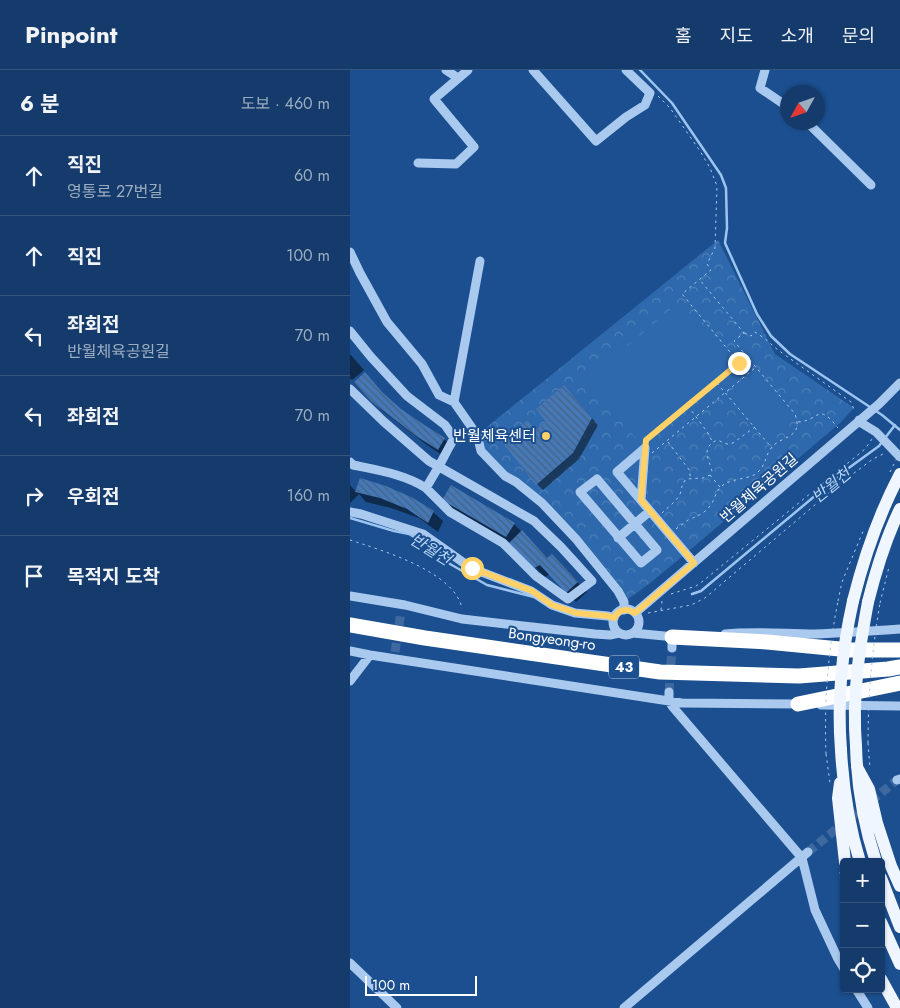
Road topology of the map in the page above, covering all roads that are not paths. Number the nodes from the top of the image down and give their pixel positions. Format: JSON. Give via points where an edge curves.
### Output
{"nodes":[{"id":1,"x":446,"y":70,"type":"edge"},
{"id":2,"x":468,"y":70,"type":"edge"},
{"id":3,"x":533,"y":70,"type":"edge"},
{"id":4,"x":626,"y":70,"type":"edge"},
{"id":5,"x":765,"y":70,"type":"edge"},
{"id":6,"x":458,"y":78,"type":"junction"},
{"id":7,"x":780,"y":102,"type":"edge"},
{"id":8,"x":815,"y":130,"type":"edge"},
{"id":9,"x":418,"y":164,"type":"dead end"},
{"id":10,"x":871,"y":185,"type":"dead end"},
{"id":11,"x":350,"y":252,"type":"edge"},
{"id":12,"x":480,"y":261,"type":"dead end"},
{"id":13,"x":350,"y":331,"type":"edge"},
{"id":14,"x":900,"y":383,"type":"edge"},
{"id":15,"x":351,"y":393,"type":"edge"},
{"id":16,"x":454,"y":402,"type":"junction"},
{"id":17,"x":861,"y":419,"type":"junction"},
{"id":18,"x":895,"y":450,"type":"edge"},
{"id":19,"x":900,"y":457,"type":"edge"},
{"id":20,"x":350,"y":462,"type":"edge"},
{"id":21,"x":439,"y":466,"type":"junction"},
{"id":22,"x":896,"y":475,"type":"edge"},
{"id":23,"x":426,"y":488,"type":"junction"},
{"id":24,"x":641,"y":500,"type":"junction"},
{"id":25,"x":900,"y":508,"type":"edge"},
{"id":26,"x":350,"y":512,"type":"edge"},
{"id":27,"x":653,"y":515,"type":"junction"},
{"id":28,"x":635,"y":524,"type":"junction"},
{"id":29,"x":618,"y":538,"type":"junction"},
{"id":30,"x":694,"y":563,"type":"junction"},
{"id":31,"x":350,"y":596,"type":"edge"},
{"id":32,"x":624,"y":610,"type":"junction"},
{"id":33,"x":635,"y":613,"type":"junction"},
{"id":34,"x":614,"y":618,"type":"junction"},
{"id":35,"x":350,"y":625,"type":"edge"},
{"id":36,"x":900,"y":629,"type":"edge"},
{"id":37,"x":619,"y":633,"type":"junction"},
{"id":38,"x":633,"y":633,"type":"junction"},
{"id":39,"x":672,"y":643,"type":"junction"},
{"id":40,"x":900,"y":650,"type":"edge"},
{"id":41,"x":350,"y":651,"type":"edge"},
{"id":42,"x":370,"y":655,"type":"junction"},
{"id":43,"x":900,"y":667,"type":"edge"},
{"id":44,"x":350,"y":680,"type":"edge"},
{"id":45,"x":900,"y":683,"type":"edge"},
{"id":46,"x":669,"y":696,"type":"junction"},
{"id":47,"x":798,"y":704,"type":"junction"},
{"id":48,"x":900,"y":706,"type":"edge"},
{"id":49,"x":857,"y":767,"type":"junction"},
{"id":50,"x":842,"y":769,"type":"junction"},
{"id":51,"x":805,"y":855,"type":"junction"},
{"id":52,"x":845,"y":858,"type":"edge"},
{"id":53,"x":859,"y":858,"type":"edge"},
{"id":54,"x":875,"y":858,"type":"edge"},
{"id":55,"x":900,"y":886,"type":"edge"},
{"id":56,"x":885,"y":888,"type":"edge"},
{"id":57,"x":900,"y":927,"type":"edge"},
{"id":58,"x":885,"y":931,"type":"edge"},
{"id":59,"x":840,"y":962,"type":"edge"},
{"id":60,"x":350,"y":964,"type":"edge"},
{"id":61,"x":900,"y":964,"type":"edge"},
{"id":62,"x":885,"y":986,"type":"edge"},
{"id":63,"x":859,"y":993,"type":"edge"},
{"id":64,"x":397,"y":1008,"type":"edge"},
{"id":65,"x":624,"y":1008,"type":"edge"},
{"id":66,"x":868,"y":1008,"type":"edge"},
{"id":67,"x":897,"y":1008,"type":"edge"}],
"edges":[{"from":1,"to":6,"type":"street"},
{"from":2,"to":6,"type":"street"},
{"from":3,"to":4,"type":"street","via":[[596,141],[644,105],[650,93]]},
{"from":5,"to":7,"type":"street","via":[[760,88]]},
{"from":6,"to":9,"type":"street","via":[[434,98],[474,147],[456,164]]},
{"from":8,"to":10,"type":"street"},
{"from":11,"to":16,"type":"street","via":[[387,322],[422,364],[439,396]]},
{"from":12,"to":16,"type":"street"},
{"from":13,"to":21,"type":"street","via":[[407,396],[445,425],[454,438]]},
{"from":14,"to":17,"type":"street","name":"반월체육공원길"},
{"from":15,"to":21,"type":"street"},
{"from":16,"to":32,"type":"street","via":[[477,435],[481,451],[506,476],[542,503],[576,539],[618,591]]},
{"from":17,"to":18,"type":"street"},
{"from":17,"to":30,"type":"street","name":"반월체육공원길"},
{"from":18,"to":19,"type":"street"},
{"from":20,"to":23,"type":"street"},
{"from":21,"to":23,"type":"street"},
{"from":21,"to":23,"type":"street","via":[[534,521],[592,581],[568,599],[536,576],[503,542],[450,512]]},
{"from":22,"to":50,"type":"main road","bridge":true,"via":[[870,542],[847,627],[839,724]]},
{"from":24,"to":24,"type":"street","via":[[617,472],[645,448],[644,460]]},
{"from":24,"to":27,"type":"street"},
{"from":25,"to":49,"type":"main road","bridge":true,"via":[[874,577],[874,602],[861,641],[854,714],[862,745]]},
{"from":26,"to":34,"type":"street","via":[[423,534],[472,568],[532,591],[552,605],[576,613]]},
{"from":27,"to":28,"type":"street"},
{"from":27,"to":30,"type":"street"},
{"from":28,"to":29,"type":"street"},
{"from":28,"to":29,"type":"street","via":[[657,550],[641,564]]},
{"from":28,"to":29,"type":"street","via":[[597,478],[580,492]]},
{"from":30,"to":33,"type":"street","name":"반월체육공원길"},
{"from":31,"to":37,"type":"street","via":[[462,619],[595,634]]},
{"from":32,"to":33,"type":"street"},
{"from":32,"to":34,"type":"street"},
{"from":33,"to":38,"type":"street","via":[[639,624]]},
{"from":34,"to":37,"type":"street"},
{"from":35,"to":43,"type":"highway","name":"Bongyeong-ro","number":"43","via":[[660,672],[799,676]]},
{"from":36,"to":39,"type":"street","via":[[814,634],[742,632]]},
{"from":37,"to":38,"type":"street"},
{"from":38,"to":39,"type":"street"},
{"from":39,"to":40,"type":"highway","via":[[767,642],[850,650]]},
{"from":41,"to":42,"type":"street"},
{"from":42,"to":44,"type":"street"},
{"from":42,"to":46,"type":"street"},
{"from":45,"to":47,"type":"highway"},
{"from":46,"to":47,"type":"street","via":[[682,703]]},
{"from":46,"to":51,"type":"street"},
{"from":47,"to":48,"type":"street"},
{"from":49,"to":54,"type":"main road"},
{"from":49,"to":55,"type":"main road","via":[[869,789],[880,832]]},
{"from":50,"to":52,"type":"main road","via":[[838,798]]},
{"from":50,"to":53,"type":"main road"},
{"from":51,"to":59,"type":"street","via":[[815,910]]},
{"from":51,"to":65,"type":"street"},
{"from":56,"to":57,"type":"main road"},
{"from":58,"to":61,"type":"main road"},
{"from":60,"to":64,"type":"street"},
{"from":62,"to":67,"type":"main road"},
{"from":63,"to":66,"type":"street"}]}
